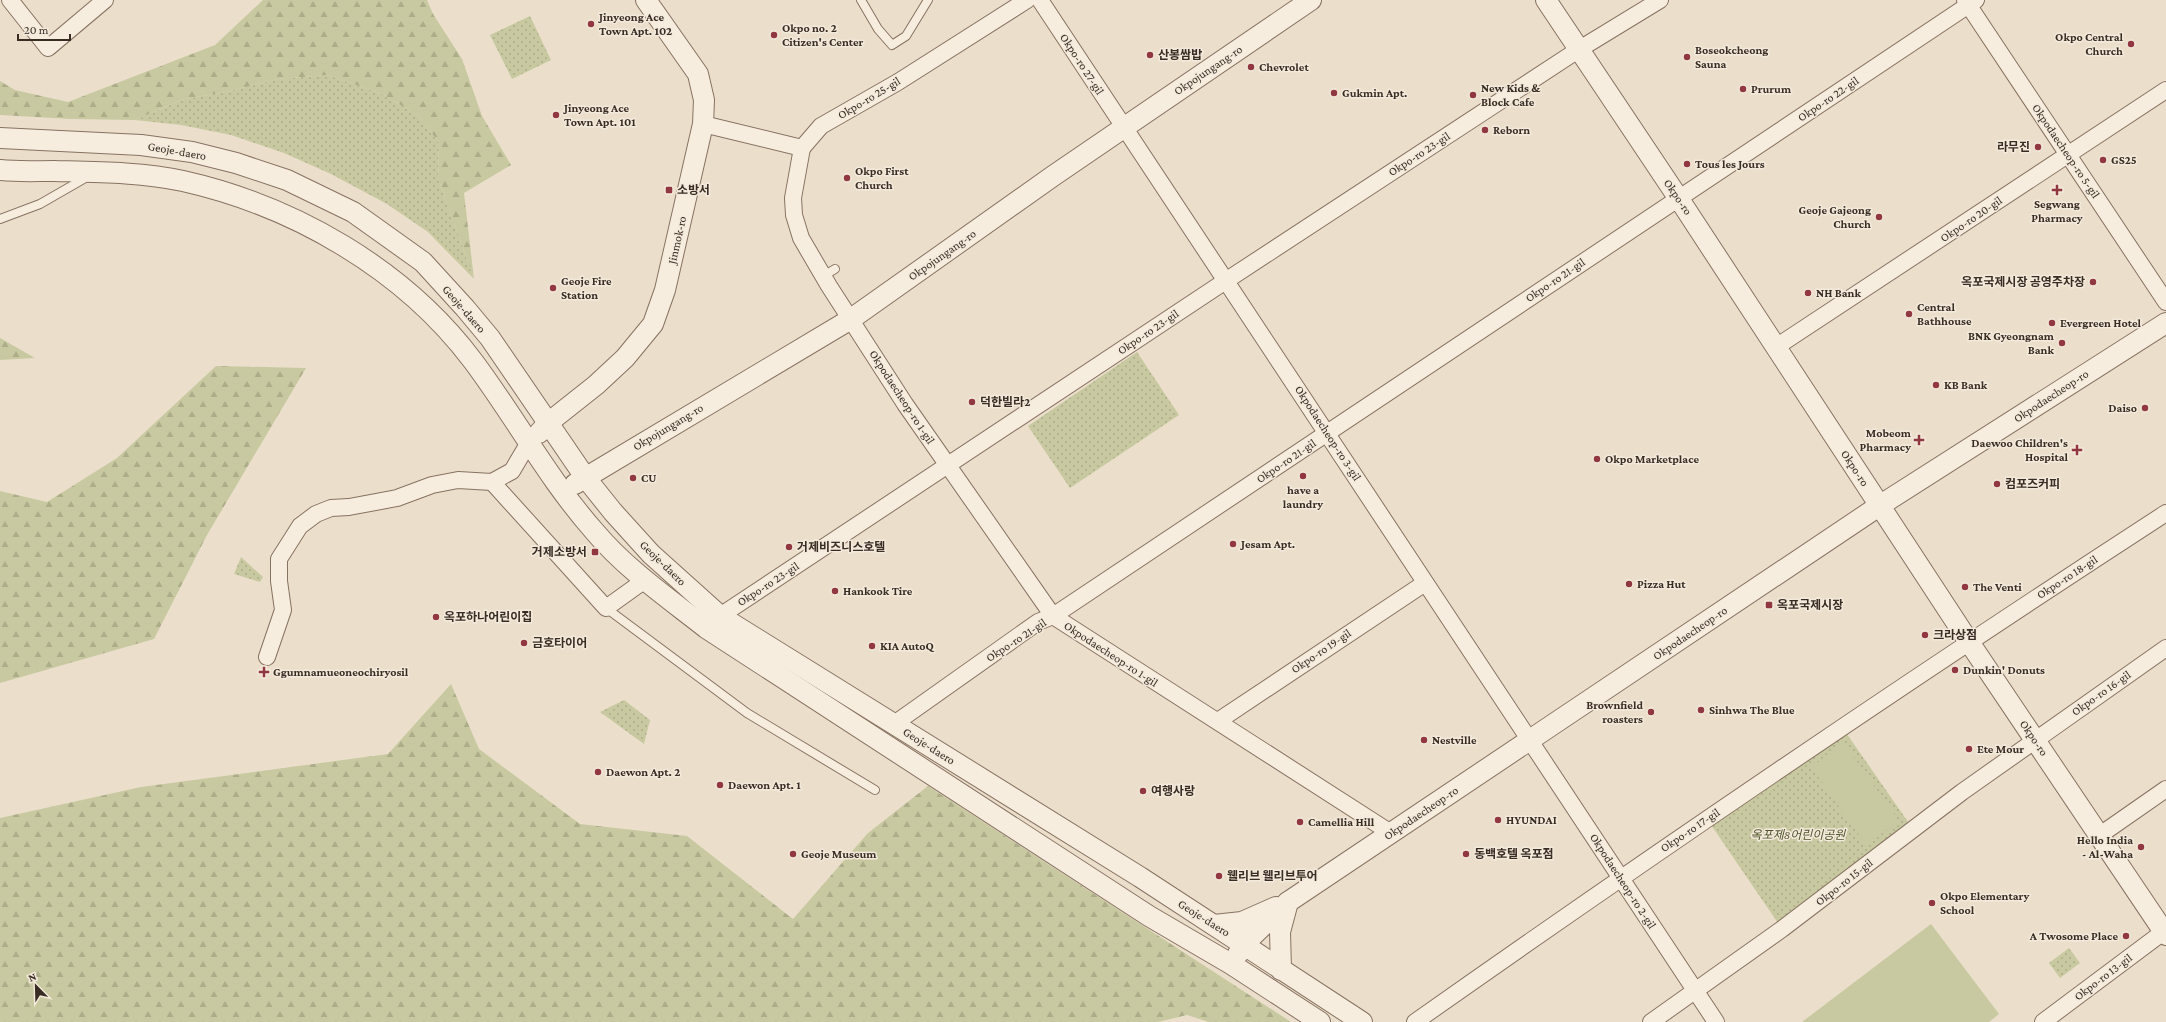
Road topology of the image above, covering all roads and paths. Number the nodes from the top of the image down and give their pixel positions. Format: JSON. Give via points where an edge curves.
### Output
{"nodes":[{"id":1,"x":10,"y":0,"type":"edge"},
{"id":2,"x":105,"y":0,"type":"edge"},
{"id":3,"x":646,"y":0,"type":"edge"},
{"id":4,"x":861,"y":0,"type":"edge"},
{"id":5,"x":928,"y":0,"type":"edge"},
{"id":6,"x":1027,"y":0,"type":"edge"},
{"id":7,"x":1040,"y":0,"type":"edge"},
{"id":8,"x":1311,"y":0,"type":"edge"},
{"id":9,"x":1546,"y":0,"type":"edge"},
{"id":10,"x":1660,"y":0,"type":"edge"},
{"id":11,"x":1970,"y":2,"type":"edge"},
{"id":12,"x":1578,"y":50,"type":"junction"},
{"id":13,"x":2166,"y":90,"type":"edge"},
{"id":14,"x":703,"y":124,"type":"junction"},
{"id":15,"x":1124,"y":128,"type":"junction"},
{"id":16,"x":0,"y":138,"type":"edge"},
{"id":17,"x":802,"y":148,"type":"junction"},
{"id":18,"x":2069,"y":154,"type":"junction"},
{"id":19,"x":0,"y":170,"type":"edge"},
{"id":20,"x":94,"y":173,"type":"junction"},
{"id":21,"x":1679,"y":199,"type":"junction"},
{"id":22,"x":0,"y":219,"type":"edge"},
{"id":23,"x":1227,"y":280,"type":"junction"},
{"id":24,"x":2166,"y":302,"type":"edge"},
{"id":25,"x":851,"y":319,"type":"junction"},
{"id":26,"x":2166,"y":323,"type":"edge"},
{"id":27,"x":1776,"y":347,"type":"junction"},
{"id":28,"x":548,"y":423,"type":"junction"},
{"id":29,"x":1327,"y":433,"type":"junction"},
{"id":30,"x":528,"y":444,"type":"junction"},
{"id":31,"x":947,"y":466,"type":"junction"},
{"id":32,"x":585,"y":477,"type":"junction"},
{"id":33,"x":492,"y":482,"type":"junction"},
{"id":34,"x":563,"y":492,"type":"junction"},
{"id":35,"x":1879,"y":506,"type":"junction"},
{"id":36,"x":2166,"y":513,"type":"edge"},
{"id":37,"x":645,"y":580,"type":"junction"},
{"id":38,"x":1425,"y":583,"type":"junction"},
{"id":39,"x":606,"y":608,"type":"junction"},
{"id":40,"x":720,"y":616,"type":"junction"},
{"id":41,"x":1053,"y":616,"type":"junction"},
{"id":42,"x":1969,"y":642,"type":"junction"},
{"id":43,"x":2166,"y":648,"type":"edge"},
{"id":44,"x":267,"y":656,"type":"dead end"},
{"id":45,"x":1218,"y":721,"type":"junction"},
{"id":46,"x":894,"y":724,"type":"junction"},
{"id":47,"x":2035,"y":739,"type":"junction"},
{"id":48,"x":1530,"y":740,"type":"junction"},
{"id":49,"x":2166,"y":789,"type":"edge"},
{"id":50,"x":875,"y":790,"type":"dead end"},
{"id":51,"x":1391,"y":833,"type":"junction"},
{"id":52,"x":2100,"y":835,"type":"junction"},
{"id":53,"x":1620,"y":877,"type":"junction"},
{"id":54,"x":1288,"y":902,"type":"junction"},
{"id":55,"x":1214,"y":925,"type":"junction"},
{"id":56,"x":2165,"y":932,"type":"edge"},
{"id":57,"x":1244,"y":944,"type":"junction"},
{"id":58,"x":1231,"y":964,"type":"junction"},
{"id":59,"x":1281,"y":970,"type":"junction"},
{"id":60,"x":1695,"y":992,"type":"junction"},
{"id":61,"x":1320,"y":1022,"type":"edge"},
{"id":62,"x":1362,"y":1022,"type":"edge"},
{"id":63,"x":1415,"y":1022,"type":"edge"},
{"id":64,"x":1651,"y":1022,"type":"edge"},
{"id":65,"x":1716,"y":1022,"type":"edge"},
{"id":66,"x":2042,"y":1022,"type":"edge"}],
"edges":[{"from":1,"to":2,"type":"street","via":[[48,48]]},
{"from":3,"to":14,"type":"street","name":"Jinmok-ro","via":[[698,74],[704,100]]},
{"from":4,"to":5,"type":"lane","via":[[878,30],[892,45],[906,36]]},
{"from":6,"to":17,"type":"street","name":"Okpo-ro 25-gil","via":[[898,82],[821,126]]},
{"from":7,"to":15,"type":"street","name":"Okpo-ro 27-gil"},
{"from":8,"to":15,"type":"street","name":"Okpojungang-ro"},
{"from":9,"to":12,"type":"street","name":"Okpo-ro"},
{"from":10,"to":12,"type":"street","name":"Okpo-ro 23-gil"},
{"from":11,"to":18,"type":"street","name":"Okpodaecheop-ro 5-gil"},
{"from":11,"to":21,"type":"street","name":"Okpo-ro 22-gil"},
{"from":12,"to":21,"type":"street","name":"Okpo-ro"},
{"from":12,"to":23,"type":"street","name":"Okpo-ro 23-gil"},
{"from":13,"to":18,"type":"street","name":"Okpo-ro 20-gil"},
{"from":14,"to":17,"type":"street"},
{"from":14,"to":28,"type":"street","name":"Jinmok-ro","via":[[665,290],[653,324],[608,374]]},
{"from":15,"to":23,"type":"street","name":"Okpodaecheop-ro 3-gil"},
{"from":15,"to":25,"type":"street","name":"Okpojungang-ro"},
{"from":16,"to":28,"type":"street","name":"Geoje-daero","via":[[141,145],[192,152],[287,180],[353,212],[423,262],[490,338]]},
{"from":17,"to":25,"type":"street","name":"Okpodaecheop-ro 1-gil","via":[[793,198],[794,214],[801,238],[829,273]]},
{"from":18,"to":24,"type":"street","name":"Okpodaecheop-ro 5-gil"},
{"from":18,"to":27,"type":"street","name":"Okpo-ro 20-gil"},
{"from":19,"to":20,"type":"street","name":"Geoje-daero"},
{"from":20,"to":22,"type":"lane","via":[[40,204]]},
{"from":20,"to":30,"type":"street","name":"Geoje-daero","via":[[180,180],[233,194],[284,215],[344,245],[411,293],[449,331],[474,362]]},
{"from":21,"to":27,"type":"street","name":"Okpo-ro"},
{"from":21,"to":29,"type":"street","name":"Okpo-ro 21-gil"},
{"from":23,"to":29,"type":"street","name":"Okpodaecheop-ro 3-gil"},
{"from":23,"to":31,"type":"street","name":"Okpo-ro 23-gil"},
{"from":25,"to":31,"type":"street","name":"Okpodaecheop-ro 1-gil"},
{"from":25,"to":32,"type":"street","name":"Okpojungang-ro"},
{"from":26,"to":35,"type":"street","name":"Okpodaecheop-ro"},
{"from":27,"to":35,"type":"street","name":"Okpo-ro"},
{"from":28,"to":30,"type":"street","name":"Jinmok-ro"},
{"from":28,"to":32,"type":"street","name":"Geoje-daero"},
{"from":29,"to":38,"type":"street","name":"Okpodaecheop-ro 3-gil"},
{"from":29,"to":41,"type":"street","name":"Okpo-ro 21-gil"},
{"from":30,"to":33,"type":"street","via":[[512,472]]},
{"from":30,"to":34,"type":"street","name":"Geoje-daero"},
{"from":31,"to":40,"type":"street","name":"Okpo-ro 23-gil"},
{"from":31,"to":41,"type":"street","name":"Okpodaecheop-ro 1-gil"},
{"from":32,"to":34,"type":"street","name":"Okpojungang-ro"},
{"from":32,"to":40,"type":"street","name":"Geoje-daero","via":[[651,554]]},
{"from":33,"to":39,"type":"street"},
{"from":33,"to":44,"type":"street","via":[[458,480],[432,485],[397,498],[331,508],[305,522],[279,559],[283,610]]},
{"from":34,"to":37,"type":"street","name":"Geoje-daero","via":[[596,534]]},
{"from":35,"to":42,"type":"street","name":"Okpo-ro"},
{"from":35,"to":48,"type":"street","name":"Okpodaecheop-ro"},
{"from":36,"to":42,"type":"street","name":"Okpo-ro 18-gil"},
{"from":37,"to":39,"type":"street"},
{"from":37,"to":58,"type":"street","name":"Geoje-daero","via":[[706,628],[1149,916]]},
{"from":38,"to":45,"type":"street","name":"Okpo-ro 19-gil"},
{"from":38,"to":48,"type":"street","name":"Okpodaecheop-ro 3-gil"},
{"from":39,"to":50,"type":"lane","via":[[747,713]]},
{"from":40,"to":46,"type":"street","name":"Geoje-daero"},
{"from":41,"to":45,"type":"street","name":"Okpodaecheop-ro 1-gil"},
{"from":41,"to":46,"type":"street","name":"Okpo-ro 21-gil","via":[[1038,622]]},
{"from":42,"to":47,"type":"street","name":"Okpo-ro"},
{"from":42,"to":53,"type":"street","name":"Okpo-ro 17-gil"},
{"from":43,"to":47,"type":"street","name":"Okpo-ro 16-gil"},
{"from":45,"to":51,"type":"street","name":"Okpodaecheop-ro 1-gil"},
{"from":46,"to":55,"type":"street","name":"Geoje-daero"},
{"from":47,"to":52,"type":"street","name":"Okpo-ro"},
{"from":47,"to":60,"type":"street","name":"Okpo-ro 15-gil","via":[[1782,930]]},
{"from":48,"to":51,"type":"street","name":"Okpodaecheop-ro"},
{"from":48,"to":53,"type":"street","name":"Okpodaecheop-ro 2-gil"},
{"from":49,"to":52,"type":"street"},
{"from":51,"to":54,"type":"street","name":"Okpodaecheop-ro"},
{"from":52,"to":56,"type":"street","name":"Okpo-ro"},
{"from":53,"to":60,"type":"street","name":"Okpodaecheop-ro 2-gil"},
{"from":53,"to":63,"type":"street","name":"Okpo-ro 17-gil"},
{"from":54,"to":55,"type":"street","via":[[1242,922]]},
{"from":54,"to":57,"type":"street","name":"Okpodaecheop-ro"},
{"from":54,"to":59,"type":"street","via":[[1280,932]]},
{"from":55,"to":57,"type":"street","name":"Geoje-daero"},
{"from":56,"to":66,"type":"street","name":"Okpo-ro 13-gil"},
{"from":57,"to":58,"type":"street","name":"Okpodaecheop-ro"},
{"from":57,"to":59,"type":"street","name":"Geoje-daero"},
{"from":58,"to":61,"type":"street","name":"Geoje-daero"},
{"from":59,"to":62,"type":"street","name":"Geoje-daero"},
{"from":60,"to":64,"type":"street","name":"Okpo-ro 15-gil"},
{"from":60,"to":65,"type":"street","name":"Okpodaecheop-ro 2-gil"}]}
